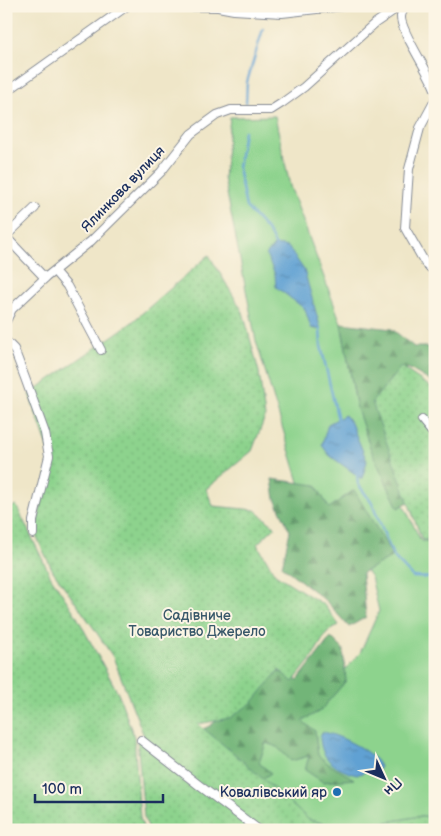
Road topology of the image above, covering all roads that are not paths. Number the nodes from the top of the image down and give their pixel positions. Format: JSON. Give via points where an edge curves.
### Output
{"nodes":[{"id":1,"x":127,"y":6,"type":"edge"},
{"id":2,"x":173,"y":6,"type":"edge"},
{"id":3,"x":342,"y":6,"type":"edge"},
{"id":4,"x":400,"y":6,"type":"edge"},
{"id":5,"x":406,"y":6,"type":"edge"},
{"id":6,"x":435,"y":89,"type":"edge"},
{"id":7,"x":6,"y":92,"type":"edge"},
{"id":8,"x":435,"y":100,"type":"edge"},
{"id":9,"x":35,"y":208,"type":"dead end"},
{"id":10,"x":6,"y":236,"type":"edge"},
{"id":11,"x":55,"y":272,"type":"junction"},
{"id":12,"x":435,"y":272,"type":"edge"},
{"id":13,"x":45,"y":278,"type":"junction"},
{"id":14,"x":6,"y":321,"type":"edge"},
{"id":15,"x":6,"y":341,"type":"edge"},
{"id":16,"x":100,"y":350,"type":"dead end"},
{"id":17,"x":422,"y":420,"type":"dead end"},
{"id":18,"x":435,"y":436,"type":"edge"},
{"id":19,"x":33,"y":534,"type":"dead end"},
{"id":20,"x":141,"y":740,"type":"dead end"},
{"id":21,"x":259,"y":830,"type":"edge"}],
"edges":[{"from":1,"to":7,"type":"street"},
{"from":2,"to":3,"type":"street","via":[[282,12]]},
{"from":4,"to":11,"type":"street","name":"Ялинкова вулиця","via":[[374,24],[304,88],[271,110],[231,110],[191,134],[161,172]]},
{"from":5,"to":6,"type":"street","via":[[400,19]]},
{"from":8,"to":12,"type":"street","via":[[420,128],[409,169],[405,228],[425,263]]},
{"from":9,"to":10,"type":"street"},
{"from":10,"to":13,"type":"street"},
{"from":11,"to":13,"type":"street","name":"Ялинкова вулиця"},
{"from":11,"to":16,"type":"street","via":[[67,286]]},
{"from":13,"to":14,"type":"street","name":"Ялинкова вулиця","via":[[12,309]]},
{"from":15,"to":19,"type":"street","via":[[14,349],[25,378],[45,433],[49,456],[33,521]]},
{"from":17,"to":18,"type":"street"},
{"from":20,"to":21,"type":"street"}]}
